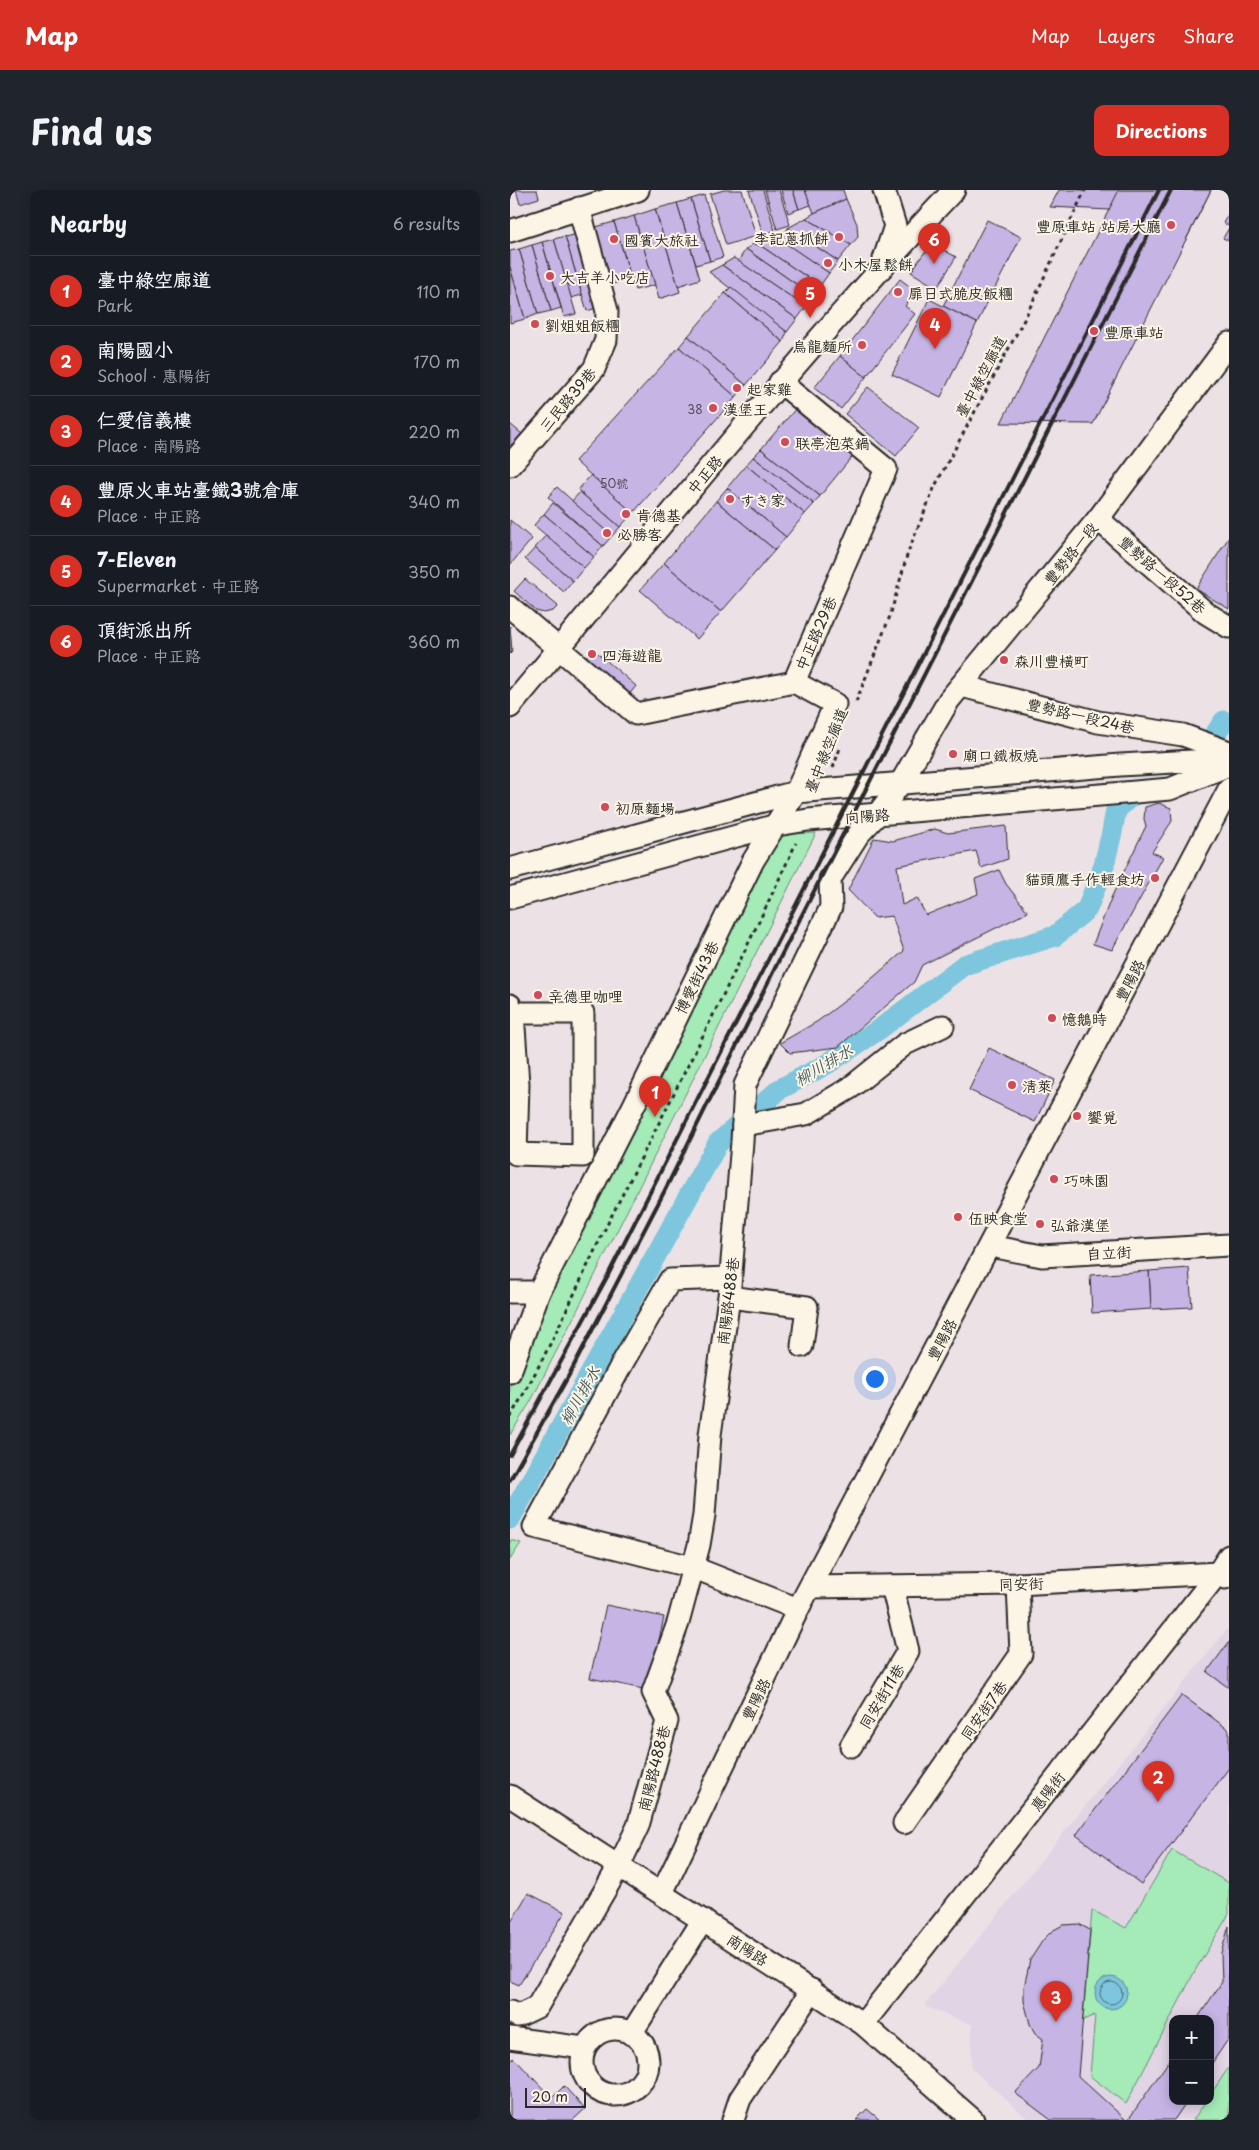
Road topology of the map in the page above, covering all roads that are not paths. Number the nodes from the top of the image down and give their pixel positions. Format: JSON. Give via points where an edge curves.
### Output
{"nodes":[{"id":1,"x":638,"y":190,"type":"edge"},
{"id":2,"x":884,"y":190,"type":"edge"},
{"id":3,"x":954,"y":190,"type":"edge"},
{"id":4,"x":579,"y":208,"type":"junction"},
{"id":5,"x":510,"y":231,"type":"edge"},
{"id":6,"x":882,"y":266,"type":"junction"},
{"id":7,"x":1229,"y":343,"type":"edge"},
{"id":8,"x":780,"y":382,"type":"junction"},
{"id":9,"x":510,"y":465,"type":"edge"},
{"id":10,"x":1098,"y":519,"type":"junction"},
{"id":11,"x":510,"y":607,"type":"edge"},
{"id":12,"x":1229,"y":627,"type":"edge"},
{"id":13,"x":558,"y":649,"type":"junction"},
{"id":14,"x":794,"y":682,"type":"junction"},
{"id":15,"x":962,"y":686,"type":"junction"},
{"id":16,"x":510,"y":707,"type":"edge"},
{"id":17,"x":1229,"y":752,"type":"edge"},
{"id":18,"x":1229,"y":759,"type":"edge"},
{"id":19,"x":912,"y":764,"type":"joint"},
{"id":20,"x":1229,"y":765,"type":"edge"},
{"id":21,"x":900,"y":784,"type":"junction"},
{"id":22,"x":796,"y":792,"type":"junction"},
{"id":23,"x":1227,"y":801,"type":"edge"},
{"id":24,"x":877,"y":815,"type":"junction"},
{"id":25,"x":777,"y":825,"type":"junction"},
{"id":26,"x":510,"y":869,"type":"edge"},
{"id":27,"x":510,"y":898,"type":"edge"},
{"id":28,"x":512,"y":1009,"type":"edge"},
{"id":29,"x":942,"y":1026,"type":"dead end"},
{"id":30,"x":514,"y":1084,"type":"edge"},
{"id":31,"x":743,"y":1125,"type":"junction"},
{"id":32,"x":1229,"y":1245,"type":"edge"},
{"id":33,"x":990,"y":1246,"type":"junction"},
{"id":34,"x":729,"y":1287,"type":"junction"},
{"id":35,"x":510,"y":1292,"type":"edge"},
{"id":36,"x":539,"y":1292,"type":"junction"},
{"id":37,"x":802,"y":1346,"type":"dead end"},
{"id":38,"x":510,"y":1372,"type":"edge"},
{"id":39,"x":692,"y":1567,"type":"junction"},
{"id":40,"x":1225,"y":1570,"type":"edge"},
{"id":41,"x":1018,"y":1584,"type":"junction"},
{"id":42,"x":892,"y":1586,"type":"junction"},
{"id":43,"x":810,"y":1587,"type":"junction"},
{"id":44,"x":798,"y":1609,"type":"junction"},
{"id":45,"x":851,"y":1746,"type":"dead end"},
{"id":46,"x":510,"y":1796,"type":"edge"},
{"id":47,"x":904,"y":1823,"type":"dead end"},
{"id":48,"x":619,"y":1866,"type":"junction"},
{"id":49,"x":662,"y":1893,"type":"junction"},
{"id":50,"x":702,"y":1920,"type":"junction"},
{"id":51,"x":812,"y":1990,"type":"junction"},
{"id":52,"x":510,"y":2012,"type":"edge"},
{"id":53,"x":863,"y":2024,"type":"junction"},
{"id":54,"x":630,"y":2034,"type":"junction"},
{"id":55,"x":510,"y":2038,"type":"edge"},
{"id":56,"x":584,"y":2048,"type":"junction"},
{"id":57,"x":733,"y":2120,"type":"edge"},
{"id":58,"x":973,"y":2120,"type":"edge"}],
"edges":[{"from":1,"to":4,"type":"street"},
{"from":2,"to":6,"type":"street","name":"中正路","via":[[894,226]]},
{"from":3,"to":6,"type":"street","name":"中正路"},
{"from":4,"to":5,"type":"street"},
{"from":4,"to":9,"type":"street","name":"三民路39巷","via":[[608,311],[606,340],[594,369]]},
{"from":6,"to":8,"type":"street","name":"中正路"},
{"from":7,"to":10,"type":"street","name":"豐勢路一段"},
{"from":8,"to":13,"type":"street","name":"中正路"},
{"from":8,"to":14,"type":"street","name":"中正路29巷","via":[[886,470]]},
{"from":10,"to":12,"type":"street","name":"豐勢路一段52巷","via":[[1206,613]]},
{"from":10,"to":15,"type":"street","name":"豐勢路一段"},
{"from":11,"to":13,"type":"street"},
{"from":13,"to":14,"type":"street","name":"中正路29巷","via":[[636,714]]},
{"from":13,"to":16,"type":"street","name":"中正路"},
{"from":14,"to":22,"type":"street","name":"博愛街43巷","via":[[835,704]]},
{"from":15,"to":17,"type":"street","name":"豐勢路一段24巷","via":[[1098,722],[1183,735]]},
{"from":15,"to":19,"type":"street","name":"豐勢路一段","via":[[949,700]]},
{"from":18,"to":21,"type":"street","name":"向陽路","via":[[1178,760]]},
{"from":19,"to":21,"type":"street","name":"南陽路488巷"},
{"from":20,"to":24,"type":"street","name":"向陽路","via":[[1170,789]]},
{"from":21,"to":22,"type":"street","name":"向陽路"},
{"from":21,"to":24,"type":"street","name":"南陽路488巷"},
{"from":22,"to":25,"type":"street","name":"博愛街43巷"},
{"from":22,"to":26,"type":"street","name":"向陽路"},
{"from":23,"to":33,"type":"street","name":"豐陽路"},
{"from":24,"to":25,"type":"street","name":"向陽路"},
{"from":24,"to":31,"type":"street","name":"南陽路488巷","via":[[858,835],[830,880],[831,907],[745,1084]]},
{"from":25,"to":27,"type":"street","name":"向陽路"},
{"from":25,"to":36,"type":"street","name":"博愛街43巷","via":[[750,867]]},
{"from":28,"to":30,"type":"street"},
{"from":28,"to":30,"type":"street","via":[[582,1013],[583,1156],[516,1154]]},
{"from":29,"to":31,"type":"street","via":[[904,1044],[850,1088],[806,1114]]},
{"from":31,"to":34,"type":"street","name":"南陽路488巷"},
{"from":32,"to":33,"type":"street","name":"自立街","via":[[1042,1256]]},
{"from":33,"to":43,"type":"street","name":"豐陽路"},
{"from":34,"to":37,"type":"street","via":[[807,1307]]},
{"from":34,"to":39,"type":"street","name":"南陽路488巷","via":[[710,1435],[704,1515]]},
{"from":34,"to":39,"type":"street","via":[[670,1280],[534,1527]]},
{"from":35,"to":36,"type":"street"},
{"from":36,"to":38,"type":"street","name":"博愛街43巷"},
{"from":39,"to":44,"type":"street"},
{"from":39,"to":48,"type":"street","name":"南陽路488巷","via":[[678,1623],[653,1692],[667,1721],[638,1826]]},
{"from":40,"to":41,"type":"street","name":"同安街"},
{"from":40,"to":53,"type":"street","name":"惠陽街"},
{"from":41,"to":42,"type":"street","name":"同安街"},
{"from":41,"to":47,"type":"street","name":"同安街7巷","via":[[1021,1654]]},
{"from":42,"to":43,"type":"street","name":"同安街"},
{"from":42,"to":45,"type":"street","name":"同安街11巷","via":[[908,1651]]},
{"from":43,"to":44,"type":"street","name":"豐陽路"},
{"from":44,"to":49,"type":"street","name":"豐陽路"},
{"from":46,"to":48,"type":"street","name":"南陽路"},
{"from":48,"to":49,"type":"street","name":"南陽路"},
{"from":48,"to":52,"type":"street","name":"南陽路488巷","via":[[537,2007],[518,2016]]},
{"from":49,"to":50,"type":"street","name":"南陽路"},
{"from":50,"to":51,"type":"street","name":"南陽路"},
{"from":50,"to":54,"type":"street"},
{"from":51,"to":53,"type":"street","name":"南陽路"},
{"from":51,"to":57,"type":"street","via":[[740,2099]]},
{"from":53,"to":58,"type":"street","name":"南陽路"},
{"from":54,"to":56,"type":"street","via":[[619,2028],[608,2029],[590,2039]]},
{"from":54,"to":56,"type":"street","via":[[646,2048],[647,2071],[638,2085],[624,2094],[612,2095],[592,2086],[582,2069]]},
{"from":55,"to":56,"type":"street"}]}
